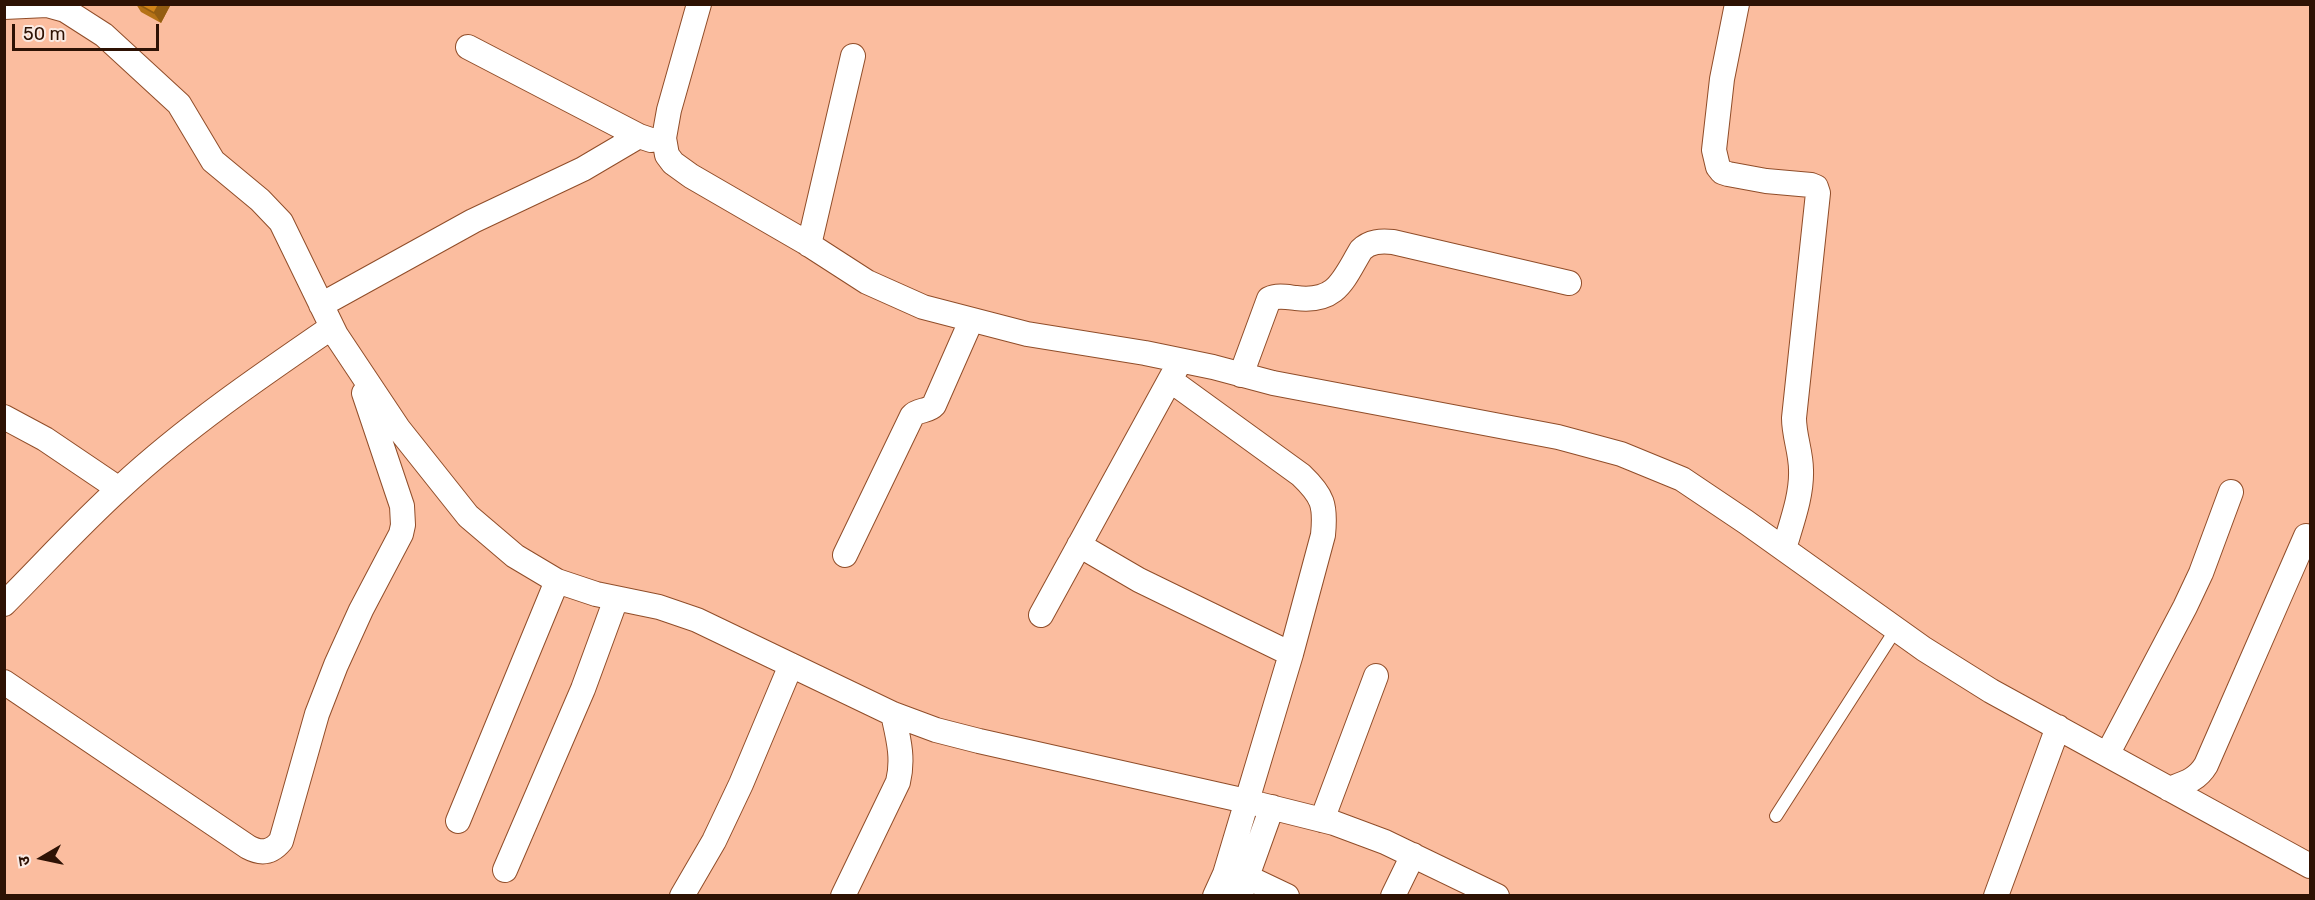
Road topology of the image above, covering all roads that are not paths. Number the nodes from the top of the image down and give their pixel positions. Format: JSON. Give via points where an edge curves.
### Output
{"nodes":[{"id":1,"x":699,"y":4,"type":"edge"},
{"id":2,"x":1737,"y":4,"type":"edge"},
{"id":3,"x":4,"y":7,"type":"edge"},
{"id":4,"x":468,"y":47,"type":"dead end"},
{"id":5,"x":853,"y":56,"type":"dead end"},
{"id":6,"x":639,"y":136,"type":"junction"},
{"id":7,"x":665,"y":144,"type":"junction"},
{"id":8,"x":809,"y":244,"type":"junction"},
{"id":9,"x":1569,"y":283,"type":"dead end"},
{"id":10,"x":321,"y":305,"type":"junction"},
{"id":11,"x":971,"y":321,"type":"junction"},
{"id":12,"x":332,"y":327,"type":"junction"},
{"id":13,"x":355,"y":365,"type":"junction"},
{"id":14,"x":1175,"y":371,"type":"junction"},
{"id":15,"x":1241,"y":375,"type":"junction"},
{"id":16,"x":4,"y":417,"type":"edge"},
{"id":17,"x":119,"y":489,"type":"junction"},
{"id":18,"x":2231,"y":492,"type":"dead end"},
{"id":19,"x":2306,"y":536,"type":"dead end"},
{"id":20,"x":1080,"y":545,"type":"junction"},
{"id":21,"x":1784,"y":549,"type":"junction"},
{"id":22,"x":845,"y":555,"type":"dead end"},
{"id":23,"x":557,"y":581,"type":"junction"},
{"id":24,"x":616,"y":599,"type":"junction"},
{"id":25,"x":4,"y":604,"type":"edge"},
{"id":26,"x":1041,"y":615,"type":"dead end"},
{"id":27,"x":1896,"y":629,"type":"junction"},
{"id":28,"x":1291,"y":654,"type":"junction"},
{"id":29,"x":791,"y":665,"type":"junction"},
{"id":30,"x":1376,"y":676,"type":"dead end"},
{"id":31,"x":4,"y":682,"type":"edge"},
{"id":32,"x":893,"y":714,"type":"junction"},
{"id":33,"x":2058,"y":727,"type":"junction"},
{"id":34,"x":2108,"y":753,"type":"junction"},
{"id":35,"x":2169,"y":789,"type":"junction"},
{"id":36,"x":1259,"y":804,"type":"junction"},
{"id":37,"x":1776,"y":816,"type":"dead end"},
{"id":38,"x":1322,"y":820,"type":"junction"},
{"id":39,"x":458,"y":821,"type":"dead end"},
{"id":40,"x":1413,"y":855,"type":"junction"},
{"id":41,"x":2310,"y":866,"type":"edge"},
{"id":42,"x":505,"y":870,"type":"dead end"},
{"id":43,"x":1243,"y":886,"type":"edge"},
{"id":44,"x":2002,"y":894,"type":"edge"},
{"id":45,"x":682,"y":896,"type":"edge"},
{"id":46,"x":843,"y":896,"type":"edge"},
{"id":47,"x":1215,"y":896,"type":"edge"},
{"id":48,"x":1287,"y":896,"type":"edge"},
{"id":49,"x":1393,"y":896,"type":"edge"},
{"id":50,"x":1497,"y":896,"type":"edge"}],
"edges":[{"from":1,"to":7,"type":"street","via":[[671,100]]},
{"from":2,"to":21,"type":"street","via":[[1722,79],[1714,150],[1718,166],[1728,174],[1766,182],[1811,185],[1818,193],[1794,418],[1801,482]]},
{"from":3,"to":10,"type":"street","via":[[47,5],[64,10],[104,36],[160,85],[186,114],[213,160],[281,222]]},
{"from":4,"to":6,"type":"street"},
{"from":5,"to":8,"type":"street"},
{"from":6,"to":7,"type":"street"},
{"from":6,"to":10,"type":"street"},
{"from":7,"to":8,"type":"street","via":[[667,155],[686,172]]},
{"from":8,"to":11,"type":"street","via":[[897,297]]},
{"from":9,"to":15,"type":"street","via":[[1380,241],[1361,250],[1337,290],[1329,295],[1315,300],[1277,296],[1269,299]]},
{"from":10,"to":12,"type":"street"},
{"from":11,"to":14,"type":"street","via":[[1054,340],[1138,352]]},
{"from":11,"to":22,"type":"street","via":[[934,405],[912,417]]},
{"from":12,"to":13,"type":"street"},
{"from":12,"to":17,"type":"street","via":[[235,394]]},
{"from":13,"to":23,"type":"street","via":[[398,428],[468,516],[515,556]]},
{"from":13,"to":31,"type":"street","via":[[402,506],[403,525],[342,650],[317,714],[281,841],[275,848],[265,852],[248,847]]},
{"from":14,"to":15,"type":"street"},
{"from":14,"to":20,"type":"street"},
{"from":14,"to":28,"type":"street","via":[[1301,475],[1323,501],[1323,535]]},
{"from":15,"to":21,"type":"street","via":[[1558,437],[1621,454],[1682,479]]},
{"from":16,"to":17,"type":"street","via":[[45,439]]},
{"from":17,"to":25,"type":"street"},
{"from":18,"to":34,"type":"street","via":[[2185,607]]},
{"from":19,"to":35,"type":"street","via":[[2206,765],[2193,780]]},
{"from":20,"to":26,"type":"street"},
{"from":20,"to":28,"type":"street","via":[[1139,580]]},
{"from":21,"to":27,"type":"street"},
{"from":23,"to":24,"type":"street"},
{"from":23,"to":39,"type":"street"},
{"from":24,"to":29,"type":"street","via":[[697,620]]},
{"from":24,"to":42,"type":"street","via":[[583,689]]},
{"from":27,"to":33,"type":"street","via":[[1991,691]]},
{"from":27,"to":37,"type":"lane"},
{"from":28,"to":36,"type":"street"},
{"from":29,"to":32,"type":"street"},
{"from":29,"to":45,"type":"street","via":[[741,784]]},
{"from":30,"to":38,"type":"street"},
{"from":32,"to":36,"type":"street","via":[[979,741]]},
{"from":32,"to":46,"type":"street","via":[[902,753],[898,782]]},
{"from":33,"to":34,"type":"street"},
{"from":33,"to":44,"type":"street"},
{"from":34,"to":35,"type":"street"},
{"from":35,"to":41,"type":"street"},
{"from":36,"to":38,"type":"street"},
{"from":36,"to":43,"type":"street"},
{"from":36,"to":47,"type":"street"},
{"from":38,"to":40,"type":"street"},
{"from":40,"to":49,"type":"street"},
{"from":40,"to":50,"type":"street"},
{"from":43,"to":48,"type":"street"}]}
